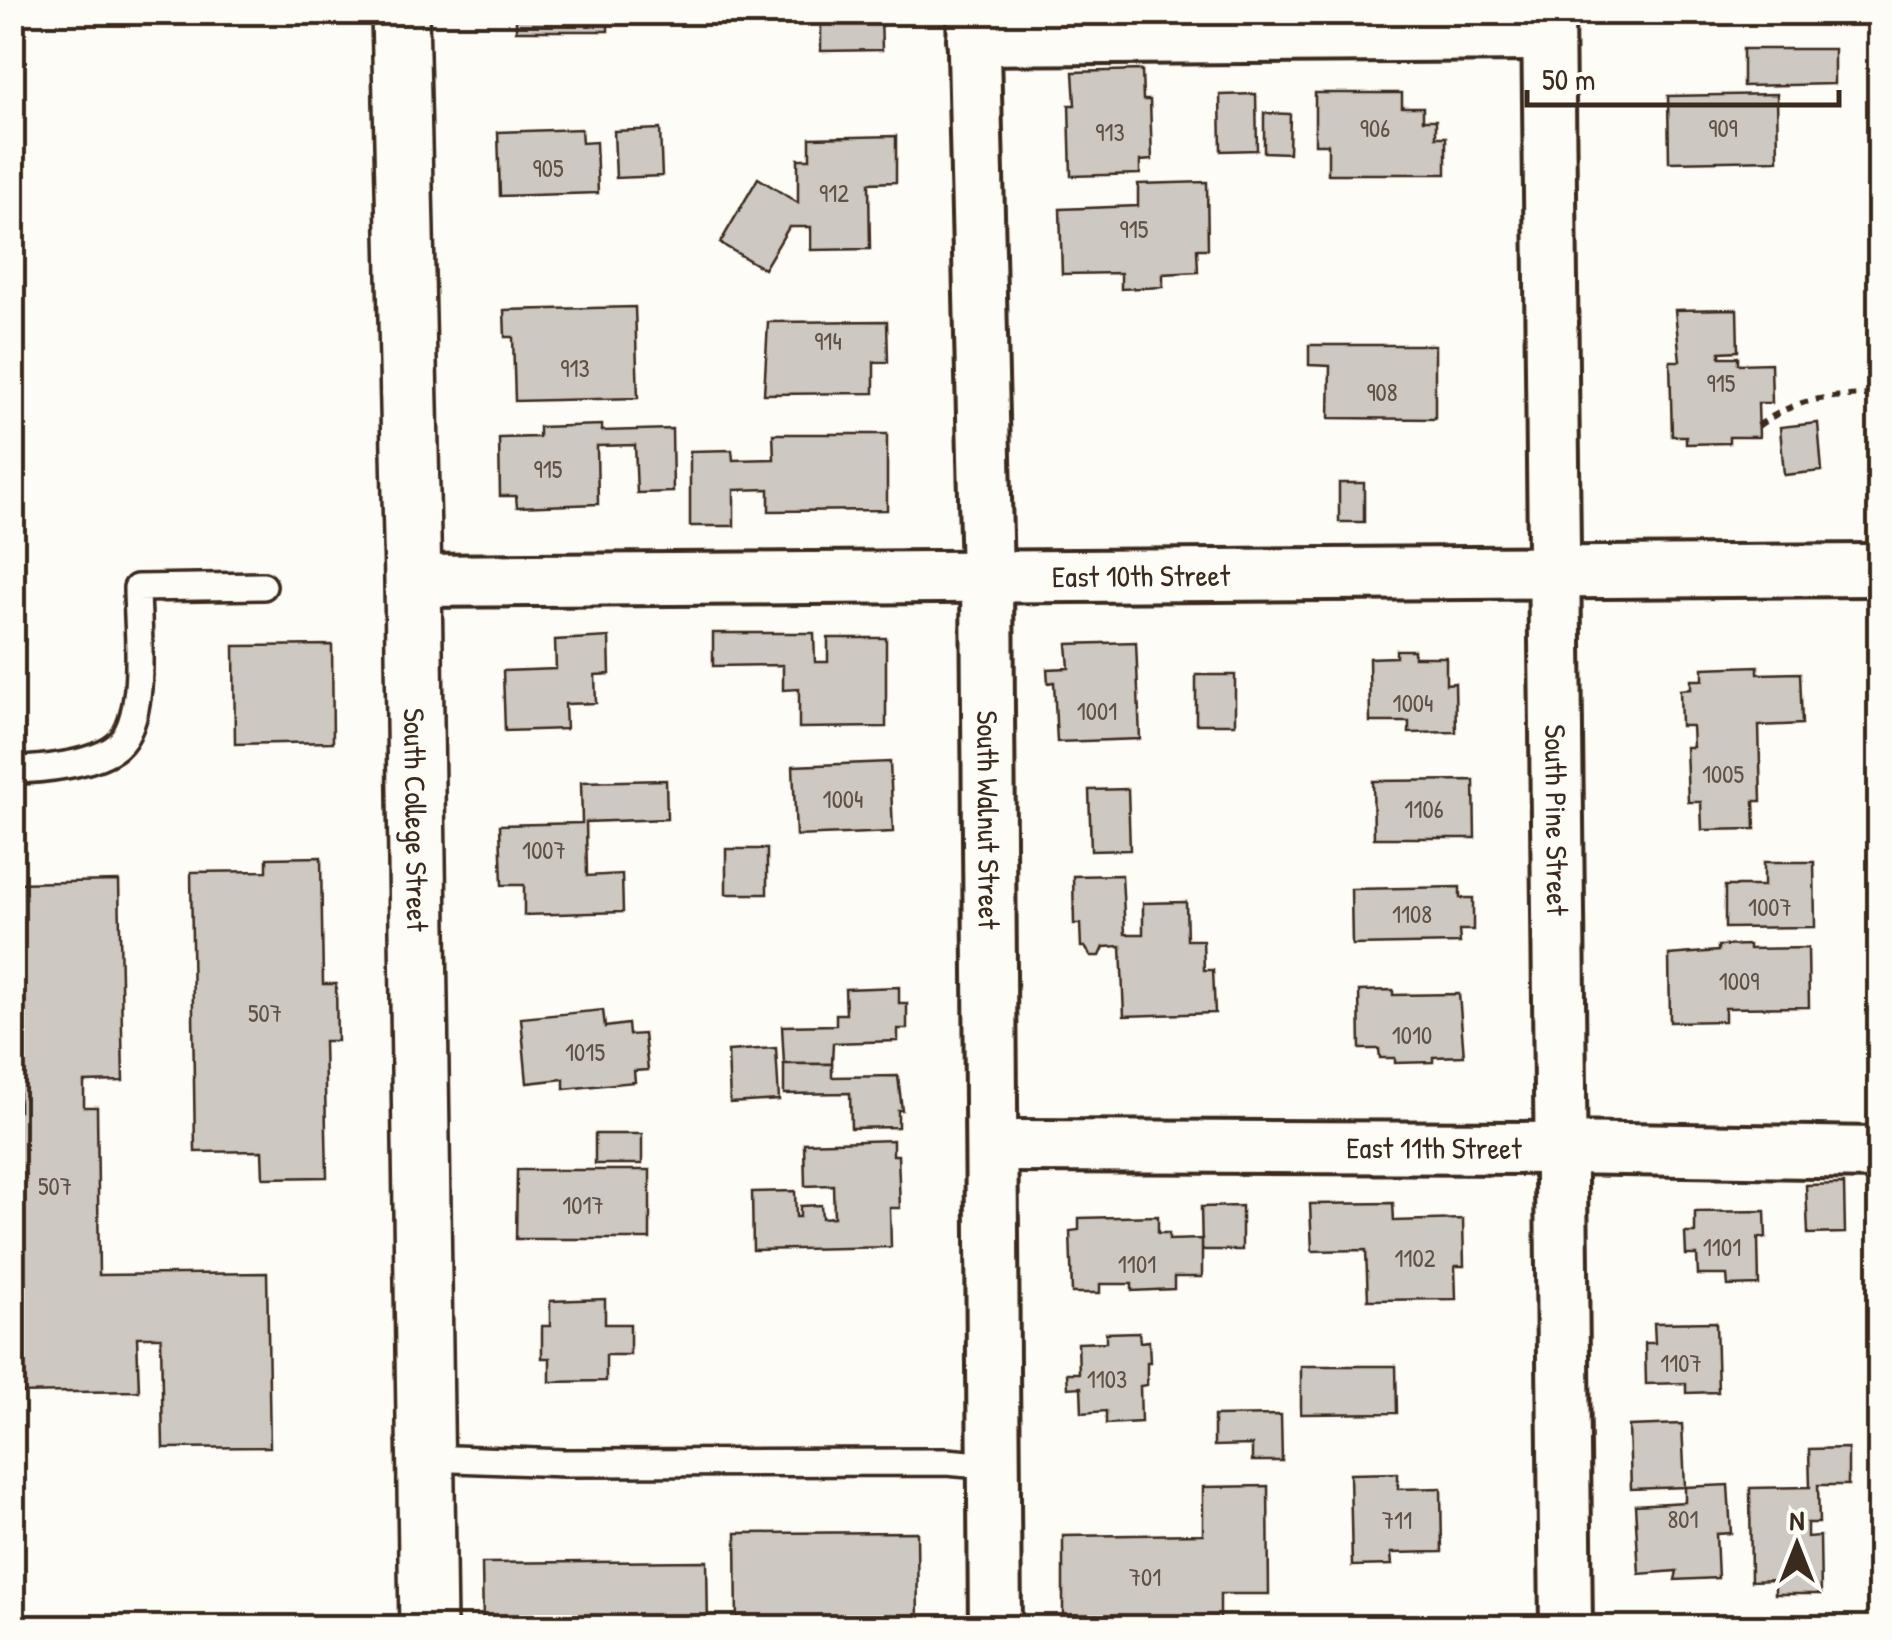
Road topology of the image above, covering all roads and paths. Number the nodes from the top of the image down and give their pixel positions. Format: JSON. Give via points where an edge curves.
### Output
{"nodes":[{"id":1,"x":400,"y":12,"type":"edge"},
{"id":2,"x":1548,"y":24,"type":"edge"},
{"id":3,"x":973,"y":26,"type":"edge"},
{"id":4,"x":1880,"y":394,"type":"edge"},
{"id":5,"x":1758,"y":426,"type":"dead end"},
{"id":6,"x":1554,"y":570,"type":"junction"},
{"id":7,"x":1870,"y":570,"type":"dead end"},
{"id":8,"x":987,"y":577,"type":"junction"},
{"id":9,"x":413,"y":581,"type":"junction"},
{"id":10,"x":263,"y":586,"type":"dead end"},
{"id":11,"x":12,"y":770,"type":"edge"},
{"id":12,"x":992,"y":1146,"type":"junction"},
{"id":13,"x":1562,"y":1148,"type":"junction"},
{"id":14,"x":1876,"y":1153,"type":"dead end"},
{"id":15,"x":426,"y":1458,"type":"junction"},
{"id":16,"x":994,"y":1466,"type":"junction"},
{"id":17,"x":428,"y":1628,"type":"edge"},
{"id":18,"x":996,"y":1628,"type":"edge"},
{"id":19,"x":1566,"y":1628,"type":"edge"}],
"edges":[{"from":1,"to":9,"type":"street","name":"South College Street"},
{"from":2,"to":3,"type":"street"},
{"from":2,"to":6,"type":"street","name":"South Pine Street"},
{"from":3,"to":8,"type":"street","name":"South Walnut Street"},
{"from":4,"to":5,"type":"path","via":[[1807,399]]},
{"from":6,"to":7,"type":"street","name":"East 10th Street"},
{"from":6,"to":8,"type":"street","name":"East 10th Street"},
{"from":6,"to":13,"type":"street","name":"South Pine Street"},
{"from":8,"to":9,"type":"street","name":"East 10th Street"},
{"from":8,"to":12,"type":"street","name":"South Walnut Street"},
{"from":9,"to":15,"type":"street","name":"South College Street"},
{"from":10,"to":11,"type":"lane","via":[[137,588],[138,675],[130,728],[116,747],[84,760]]},
{"from":12,"to":13,"type":"street","name":"East 11th Street"},
{"from":12,"to":16,"type":"street","name":"South Walnut Street"},
{"from":13,"to":14,"type":"street","name":"East 11th Street"},
{"from":13,"to":19,"type":"street","name":"South Pine Street"},
{"from":15,"to":16,"type":"lane"},
{"from":15,"to":17,"type":"street","name":"South College Street"},
{"from":16,"to":18,"type":"street","name":"South Walnut Street"}]}
